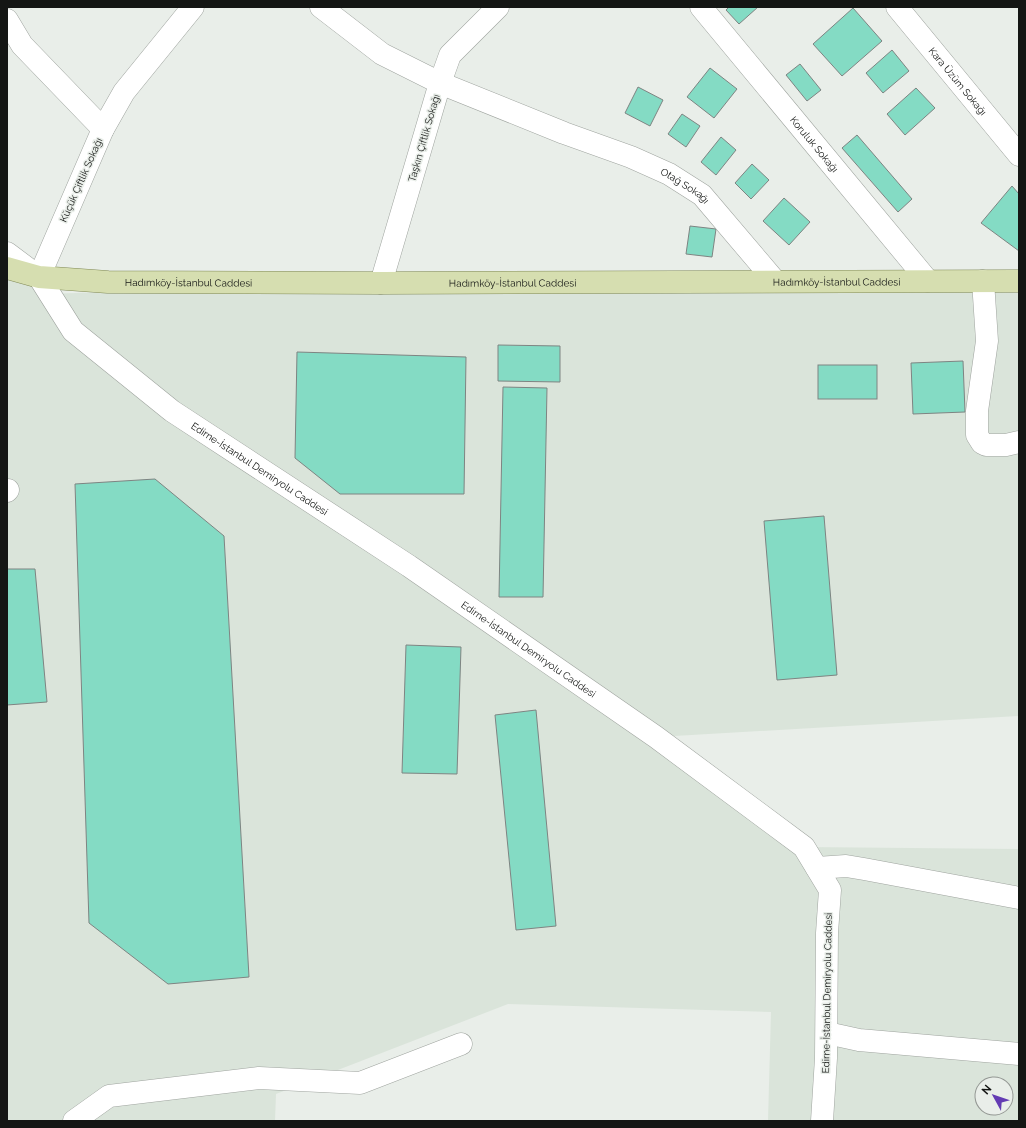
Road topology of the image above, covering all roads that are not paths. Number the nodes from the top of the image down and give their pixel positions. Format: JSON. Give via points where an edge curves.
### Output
{"nodes":[{"id":1,"x":193,"y":7,"type":"edge"},
{"id":2,"x":321,"y":7,"type":"edge"},
{"id":3,"x":498,"y":7,"type":"edge"},
{"id":4,"x":701,"y":7,"type":"edge"},
{"id":5,"x":897,"y":7,"type":"edge"},
{"id":6,"x":7,"y":20,"type":"edge"},
{"id":7,"x":440,"y":83,"type":"junction"},
{"id":8,"x":103,"y":129,"type":"junction"},
{"id":9,"x":1019,"y":154,"type":"edge"},
{"id":10,"x":7,"y":253,"type":"edge"},
{"id":11,"x":7,"y":268,"type":"edge"},
{"id":12,"x":38,"y":277,"type":"junction"},
{"id":13,"x":775,"y":281,"type":"junction"},
{"id":14,"x":928,"y":281,"type":"junction"},
{"id":15,"x":983,"y":281,"type":"junction"},
{"id":16,"x":1019,"y":281,"type":"edge"},
{"id":17,"x":381,"y":283,"type":"junction"},
{"id":18,"x":1019,"y":442,"type":"edge"},
{"id":19,"x":817,"y":868,"type":"junction"},
{"id":20,"x":1019,"y":898,"type":"edge"},
{"id":21,"x":827,"y":1033,"type":"junction"},
{"id":22,"x":461,"y":1044,"type":"dead end"},
{"id":23,"x":1019,"y":1054,"type":"edge"},
{"id":24,"x":74,"y":1121,"type":"edge"},
{"id":25,"x":822,"y":1121,"type":"edge"}],
"edges":[{"from":1,"to":8,"type":"street","via":[[124,92]]},
{"from":2,"to":7,"type":"street","name":"Taşkın Çiftlik Sokağı","via":[[382,54]]},
{"from":3,"to":7,"type":"street","via":[[450,55]]},
{"from":4,"to":14,"type":"street","name":"Koruluk Sokağı"},
{"from":5,"to":9,"type":"street","name":"Kara Üzüm Sokağı"},
{"from":6,"to":8,"type":"street","name":"Küçük Çiftlik Sokağı","via":[[22,45]]},
{"from":7,"to":13,"type":"street","name":"Otağ Sokağı","via":[[631,157],[668,174],[702,194]]},
{"from":7,"to":17,"type":"street","name":"Taşkın Çiftlik Sokağı"},
{"from":8,"to":12,"type":"street","name":"Küçük Çiftlik Sokağı"},
{"from":10,"to":12,"type":"street","name":"Edirne-İstanbul Demiryolu Caddesi"},
{"from":11,"to":12,"type":"main road","name":"Hadımköy-İstanbul Caddesi"},
{"from":12,"to":17,"type":"main road","name":"Hadımköy-İstanbul Caddesi","via":[[108,282]]},
{"from":12,"to":19,"type":"street","name":"Edirne-İstanbul Demiryolu Caddesi","via":[[73,331],[172,411],[410,566],[656,737],[804,847]]},
{"from":13,"to":14,"type":"main road","name":"Hadımköy-İstanbul Caddesi"},
{"from":13,"to":17,"type":"main road","name":"Hadımköy-İstanbul Caddesi"},
{"from":14,"to":15,"type":"main road","name":"Hadımköy-İstanbul Caddesi"},
{"from":15,"to":16,"type":"main road","name":"Hadımköy-İstanbul Caddesi"},
{"from":15,"to":18,"type":"street","via":[[986,341],[976,411],[977,435],[986,445]]},
{"from":19,"to":20,"type":"street","via":[[846,866]]},
{"from":19,"to":21,"type":"street","name":"Edirne-İstanbul Demiryolu Caddesi","via":[[830,890],[826,933]]},
{"from":21,"to":23,"type":"street","via":[[859,1040]]},
{"from":21,"to":25,"type":"street","name":"Edirne-İstanbul Demiryolu Caddesi"},
{"from":22,"to":24,"type":"street","via":[[360,1083],[259,1078],[110,1096]]}]}
